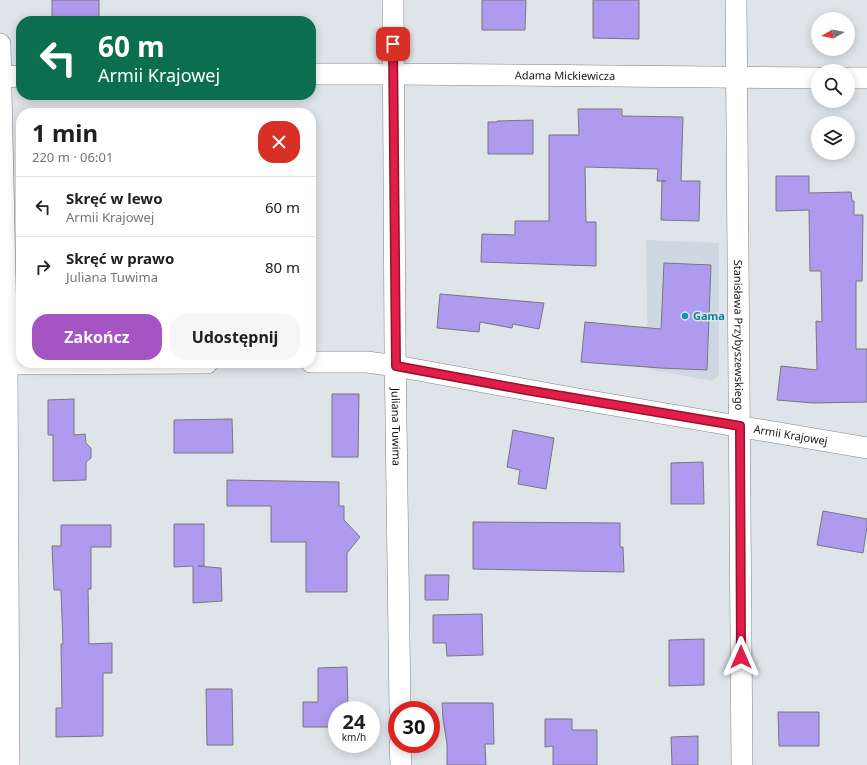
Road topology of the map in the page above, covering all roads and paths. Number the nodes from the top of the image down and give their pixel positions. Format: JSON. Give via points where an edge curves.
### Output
{"nodes":[{"id":1,"x":393,"y":0,"type":"edge"},
{"id":2,"x":736,"y":0,"type":"edge"},
{"id":3,"x":0,"y":44,"type":"edge"},
{"id":4,"x":316,"y":74,"type":"edge"},
{"id":5,"x":394,"y":74,"type":"junction"},
{"id":6,"x":0,"y":76,"type":"edge"},
{"id":7,"x":16,"y":76,"type":"edge"},
{"id":8,"x":736,"y":77,"type":"junction"},
{"id":9,"x":811,"y":78,"type":"edge"},
{"id":10,"x":855,"y":78,"type":"edge"},
{"id":11,"x":867,"y":78,"type":"edge"},
{"id":12,"x":316,"y":362,"type":"edge"},
{"id":13,"x":4,"y":364,"type":"edge"},
{"id":14,"x":16,"y":364,"type":"edge"},
{"id":15,"x":396,"y":366,"type":"junction"},
{"id":16,"x":740,"y":426,"type":"junction"},
{"id":17,"x":867,"y":448,"type":"edge"},
{"id":18,"x":400,"y":701,"type":"edge"},
{"id":19,"x":5,"y":736,"type":"edge"},
{"id":20,"x":400,"y":753,"type":"edge"},
{"id":21,"x":9,"y":765,"type":"edge"},
{"id":22,"x":401,"y":765,"type":"edge"},
{"id":23,"x":742,"y":765,"type":"edge"}],
"edges":[{"from":1,"to":5,"type":"street","name":"Juliana Tuwima"},
{"from":2,"to":8,"type":"street","name":"Stanisława Przybyszewskiego"},
{"from":3,"to":6,"type":"street"},
{"from":4,"to":5,"type":"street","name":"Adama Mickiewicza"},
{"from":5,"to":8,"type":"street","name":"Adama Mickiewicza"},
{"from":5,"to":15,"type":"street","name":"Juliana Tuwima"},
{"from":6,"to":7,"type":"street"},
{"from":6,"to":13,"type":"street"},
{"from":8,"to":9,"type":"street","name":"Adama Mickiewicza"},
{"from":8,"to":16,"type":"street","name":"Stanisława Przybyszewskiego"},
{"from":10,"to":11,"type":"street"},
{"from":12,"to":15,"type":"street","name":"Armii Krajowej","via":[[367,362]]},
{"from":13,"to":14,"type":"street"},
{"from":13,"to":19,"type":"street"},
{"from":15,"to":16,"type":"street","name":"Armii Krajowej"},
{"from":15,"to":18,"type":"street","name":"Juliana Tuwima"},
{"from":16,"to":17,"type":"street","name":"Armii Krajowej"},
{"from":16,"to":23,"type":"street","name":"Stanisława Przybyszewskiego"},
{"from":19,"to":21,"type":"street"},
{"from":20,"to":22,"type":"street"}]}
